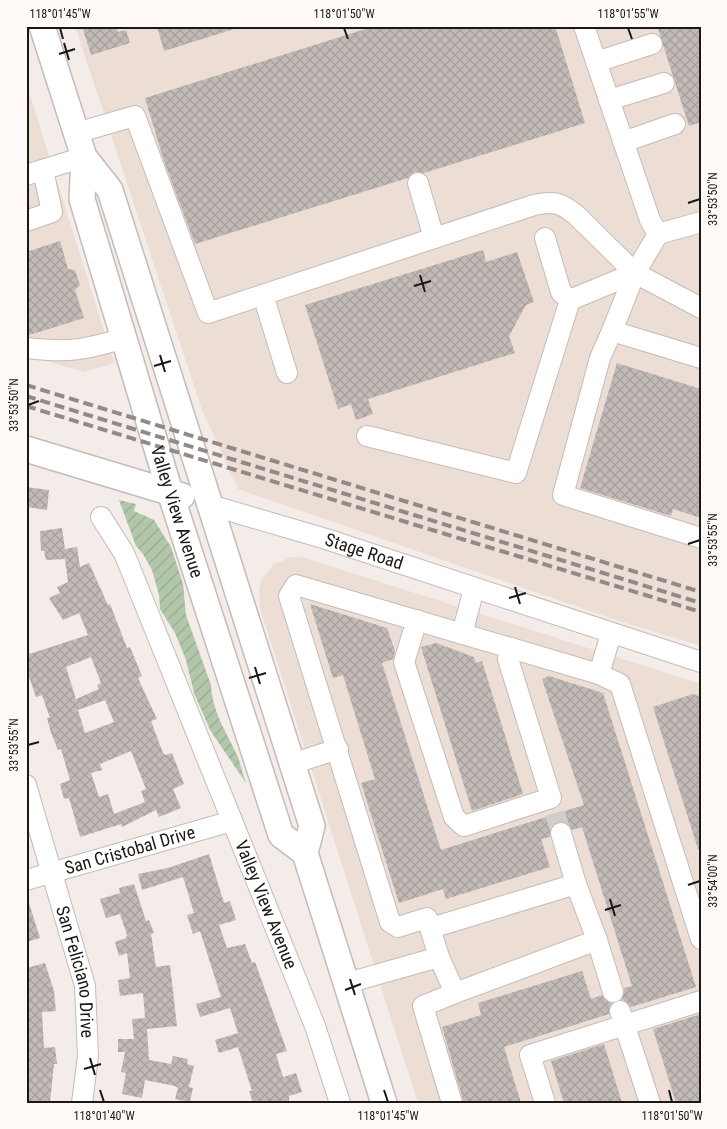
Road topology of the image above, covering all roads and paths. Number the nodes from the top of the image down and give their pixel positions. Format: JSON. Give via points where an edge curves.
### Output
{"nodes":[{"id":1,"x":42,"y":26,"type":"edge"},
{"id":2,"x":584,"y":26,"type":"edge"},
{"id":3,"x":652,"y":44,"type":"dead end"},
{"id":4,"x":596,"y":62,"type":"junction"},
{"id":5,"x":664,"y":83,"type":"dead end"},
{"id":6,"x":609,"y":100,"type":"junction"},
{"id":7,"x":675,"y":124,"type":"dead end"},
{"id":8,"x":76,"y":133,"type":"junction"},
{"id":9,"x":623,"y":142,"type":"junction"},
{"id":10,"x":84,"y":157,"type":"junction"},
{"id":11,"x":35,"y":173,"type":"edge"},
{"id":12,"x":418,"y":183,"type":"dead end"},
{"id":13,"x":26,"y":221,"type":"edge"},
{"id":14,"x":701,"y":222,"type":"edge"},
{"id":15,"x":658,"y":234,"type":"junction"},
{"id":16,"x":434,"y":238,"type":"junction"},
{"id":17,"x":544,"y":238,"type":"dead end"},
{"id":18,"x":635,"y":274,"type":"junction"},
{"id":19,"x":263,"y":294,"type":"junction"},
{"id":20,"x":570,"y":300,"type":"junction"},
{"id":21,"x":701,"y":308,"type":"edge"},
{"id":22,"x":612,"y":331,"type":"junction"},
{"id":23,"x":124,"y":338,"type":"junction"},
{"id":24,"x":28,"y":348,"type":"dead end"},
{"id":25,"x":701,"y":358,"type":"edge"},
{"id":26,"x":287,"y":373,"type":"dead end"},
{"id":27,"x":366,"y":436,"type":"dead end"},
{"id":28,"x":26,"y":449,"type":"edge"},
{"id":29,"x":170,"y":492,"type":"junction"},
{"id":30,"x":210,"y":505,"type":"junction"},
{"id":31,"x":101,"y":517,"type":"dead end"},
{"id":32,"x":701,"y":538,"type":"edge"},
{"id":33,"x":474,"y":588,"type":"junction"},
{"id":34,"x":417,"y":620,"type":"junction"},
{"id":35,"x":462,"y":634,"type":"junction"},
{"id":36,"x":611,"y":634,"type":"junction"},
{"id":37,"x":512,"y":648,"type":"junction"},
{"id":38,"x":701,"y":662,"type":"edge"},
{"id":39,"x":599,"y":674,"type":"junction"},
{"id":40,"x":338,"y":750,"type":"junction"},
{"id":41,"x":292,"y":764,"type":"junction"},
{"id":42,"x":26,"y":785,"type":"edge"},
{"id":43,"x":232,"y":821,"type":"junction"},
{"id":44,"x":562,"y":833,"type":"tunnel mouth"},
{"id":45,"x":305,"y":853,"type":"junction"},
{"id":46,"x":53,"y":872,"type":"junction"},
{"id":47,"x":26,"y":880,"type":"edge"},
{"id":48,"x":576,"y":884,"type":"junction"},
{"id":49,"x":431,"y":928,"type":"junction"},
{"id":50,"x":701,"y":939,"type":"edge"},
{"id":51,"x":598,"y":940,"type":"junction"},
{"id":52,"x":439,"y":957,"type":"junction"},
{"id":53,"x":346,"y":983,"type":"junction"},
{"id":54,"x":613,"y":992,"type":"dead end"},
{"id":55,"x":455,"y":993,"type":"junction"},
{"id":56,"x":701,"y":1001,"type":"edge"},
{"id":57,"x":622,"y":1018,"type":"junction"},
{"id":58,"x":82,"y":1103,"type":"edge"},
{"id":59,"x":340,"y":1103,"type":"edge"},
{"id":60,"x":384,"y":1103,"type":"edge"},
{"id":61,"x":452,"y":1103,"type":"edge"},
{"id":62,"x":545,"y":1103,"type":"edge"},
{"id":63,"x":650,"y":1103,"type":"edge"}],
"edges":[{"from":1,"to":8,"type":"main road","name":"Valley View Avenue"},
{"from":2,"to":4,"type":"street"},
{"from":3,"to":4,"type":"street"},
{"from":4,"to":6,"type":"street"},
{"from":5,"to":6,"type":"street"},
{"from":6,"to":9,"type":"street"},
{"from":7,"to":9,"type":"street"},
{"from":8,"to":10,"type":"main road","name":"Valley View Avenue"},
{"from":8,"to":19,"type":"street","via":[[135,116],[208,313]]},
{"from":9,"to":15,"type":"street"},
{"from":10,"to":11,"type":"street"},
{"from":10,"to":23,"type":"main road","name":"Valley View Avenue","via":[[82,199]]},
{"from":10,"to":30,"type":"main road","name":"Valley View Avenue","via":[[110,190]]},
{"from":11,"to":13,"type":"street","via":[[52,212]]},
{"from":12,"to":16,"type":"street"},
{"from":14,"to":15,"type":"street"},
{"from":15,"to":18,"type":"street"},
{"from":16,"to":18,"type":"street","via":[[552,200],[566,206]]},
{"from":16,"to":19,"type":"street"},
{"from":17,"to":20,"type":"street","via":[[561,292]]},
{"from":18,"to":20,"type":"street"},
{"from":18,"to":21,"type":"street"},
{"from":18,"to":22,"type":"street"},
{"from":19,"to":26,"type":"street"},
{"from":20,"to":27,"type":"street","via":[[516,473]]},
{"from":22,"to":25,"type":"street"},
{"from":22,"to":32,"type":"street","via":[[600,358],[562,495]]},
{"from":23,"to":24,"type":"street","via":[[94,348],[62,352]]},
{"from":23,"to":29,"type":"main road","name":"Valley View Avenue"},
{"from":28,"to":29,"type":"main road","name":"Stage Road"},
{"from":29,"to":30,"type":"main road","name":"Stage Road"},
{"from":29,"to":45,"type":"main road","name":"Valley View Avenue","via":[[281,835]]},
{"from":30,"to":33,"type":"street","name":"Stage Road"},
{"from":30,"to":41,"type":"main road","name":"Valley View Avenue"},
{"from":31,"to":43,"type":"street","name":"Valley View Avenue","via":[[124,554]]},
{"from":33,"to":35,"type":"street"},
{"from":33,"to":36,"type":"street","name":"Stage Road"},
{"from":34,"to":35,"type":"street"},
{"from":34,"to":37,"type":"street","via":[[404,662],[454,817],[464,826],[553,806],[508,659]]},
{"from":34,"to":40,"type":"street","via":[[296,585],[291,590],[289,596]]},
{"from":35,"to":37,"type":"street"},
{"from":36,"to":38,"type":"street","name":"Stage Road"},
{"from":36,"to":39,"type":"street"},
{"from":37,"to":39,"type":"street"},
{"from":39,"to":50,"type":"street","via":[[620,684]]},
{"from":40,"to":41,"type":"street"},
{"from":40,"to":49,"type":"street","via":[[390,922],[398,927],[427,918]]},
{"from":41,"to":45,"type":"main road","name":"Valley View Avenue","via":[[312,826]]},
{"from":42,"to":46,"type":"street","name":"San Feliciano Drive"},
{"from":43,"to":46,"type":"street","name":"San Cristobal Drive"},
{"from":43,"to":59,"type":"street","name":"Valley View Avenue","via":[[315,1026]]},
{"from":44,"to":48,"type":"street"},
{"from":45,"to":53,"type":"main road"},
{"from":46,"to":47,"type":"street","name":"San Cristobal Drive"},
{"from":46,"to":58,"type":"street","name":"San Feliciano Drive","via":[[85,986],[88,1056]]},
{"from":48,"to":49,"type":"street"},
{"from":48,"to":51,"type":"street"},
{"from":49,"to":52,"type":"street"},
{"from":51,"to":54,"type":"street"},
{"from":51,"to":55,"type":"street"},
{"from":52,"to":53,"type":"street"},
{"from":52,"to":55,"type":"street"},
{"from":53,"to":60,"type":"main road"},
{"from":55,"to":61,"type":"street","via":[[423,1006]]},
{"from":56,"to":57,"type":"street"},
{"from":57,"to":62,"type":"street","via":[[530,1055]]},
{"from":57,"to":63,"type":"street"}]}
